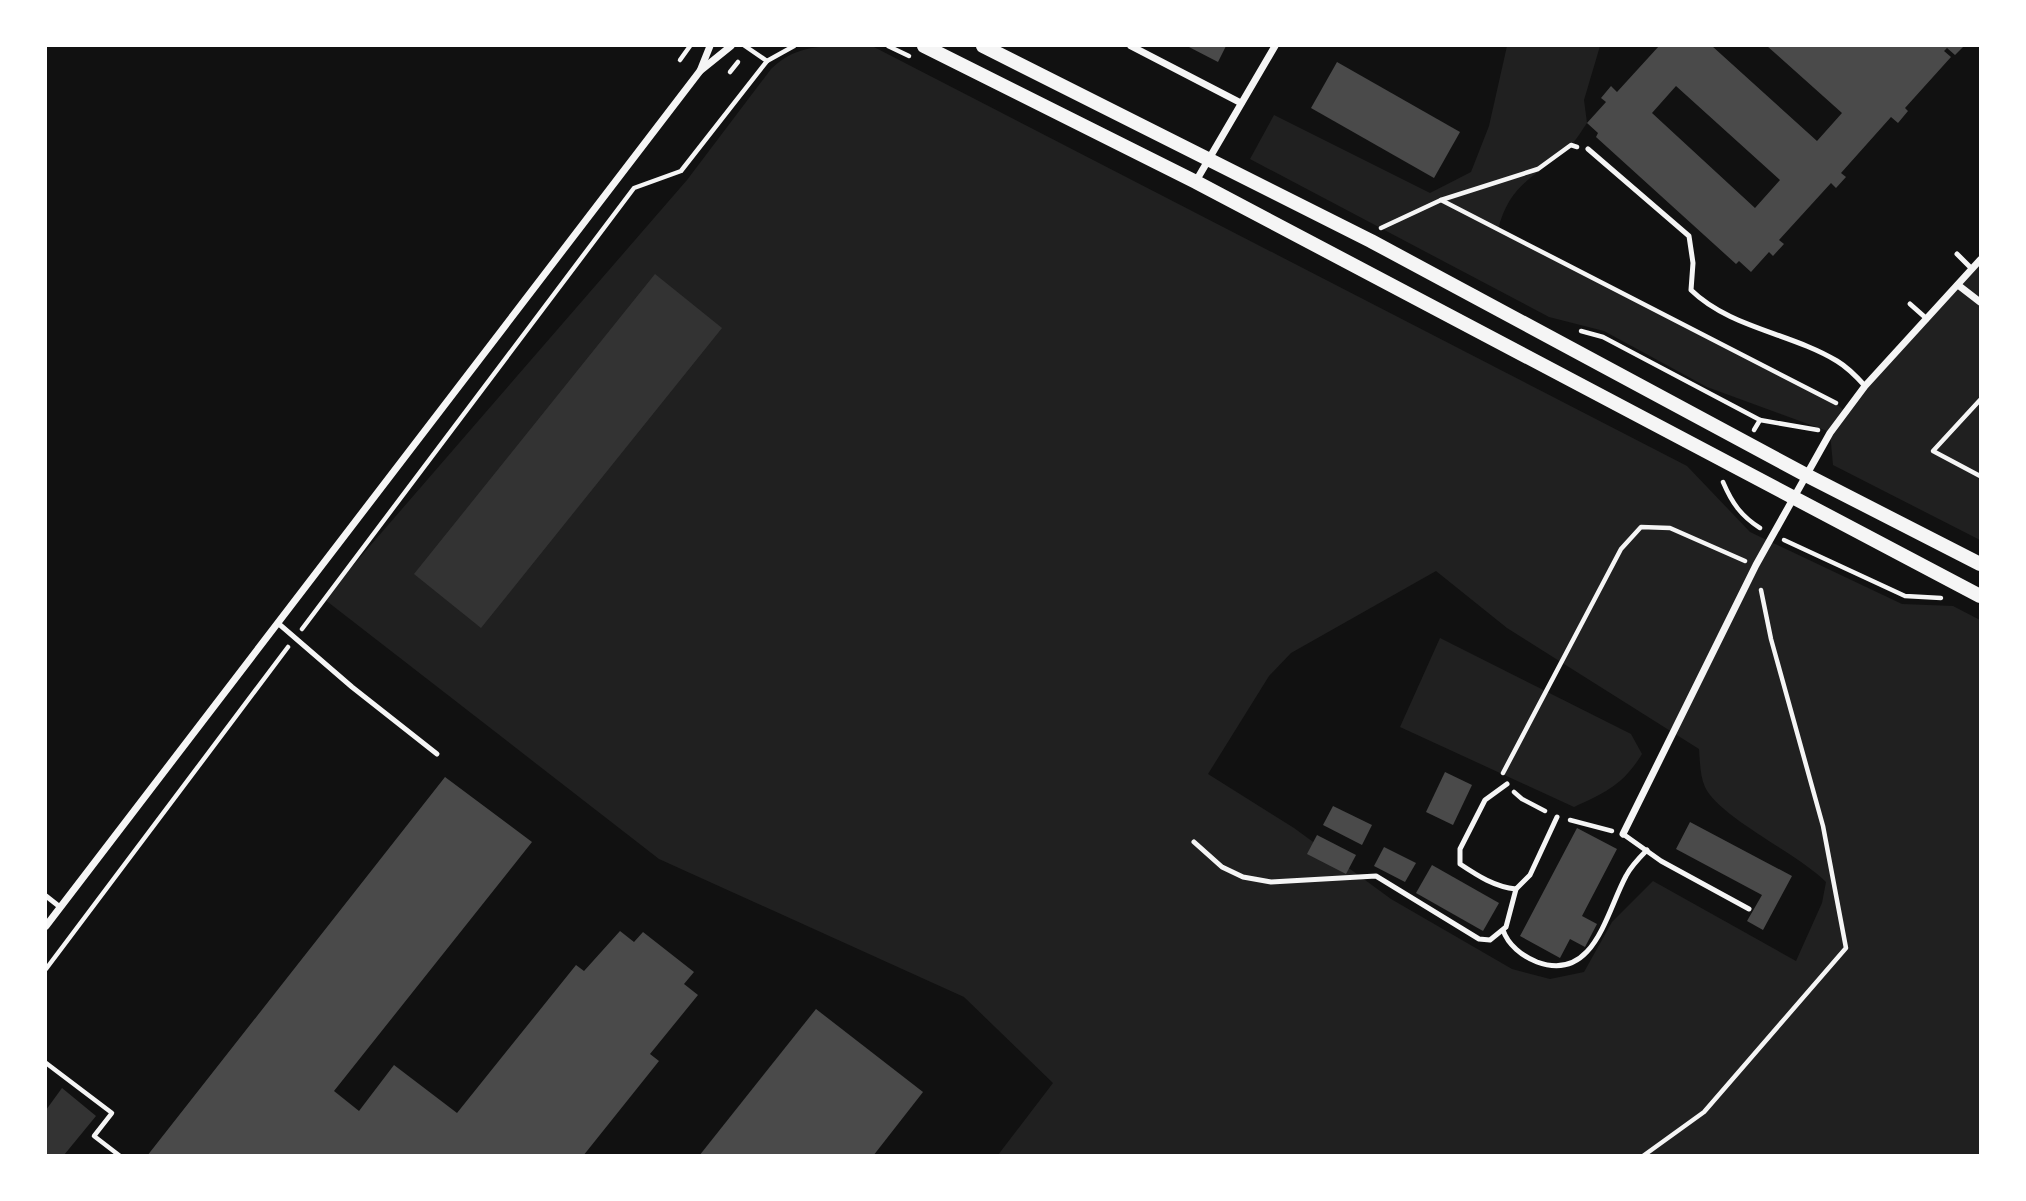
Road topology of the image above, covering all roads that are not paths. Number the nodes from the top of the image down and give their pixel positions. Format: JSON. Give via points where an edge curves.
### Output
{"nodes":[{"id":1,"x":710,"y":46,"type":"edge"},
{"id":2,"x":731,"y":46,"type":"edge"},
{"id":3,"x":924,"y":46,"type":"edge"},
{"id":4,"x":983,"y":46,"type":"edge"},
{"id":5,"x":1131,"y":46,"type":"edge"},
{"id":6,"x":1275,"y":46,"type":"edge"},
{"id":7,"x":700,"y":71,"type":"junction"},
{"id":8,"x":1241,"y":103,"type":"junction"},
{"id":9,"x":1588,"y":149,"type":"road end"},
{"id":10,"x":1208,"y":160,"type":"junction"},
{"id":11,"x":1196,"y":182,"type":"junction"},
{"id":12,"x":1957,"y":254,"type":"dead end"},
{"id":13,"x":1980,"y":260,"type":"edge"},
{"id":14,"x":1972,"y":269,"type":"junction"},
{"id":15,"x":1958,"y":285,"type":"junction"},
{"id":16,"x":1980,"y":302,"type":"edge"},
{"id":17,"x":1910,"y":304,"type":"dead end"},
{"id":18,"x":1927,"y":319,"type":"junction"},
{"id":19,"x":1866,"y":386,"type":"junction"},
{"id":20,"x":1806,"y":475,"type":"junction"},
{"id":21,"x":1793,"y":499,"type":"junction"},
{"id":22,"x":1980,"y":564,"type":"edge"},
{"id":23,"x":1980,"y":596,"type":"edge"},
{"id":24,"x":279,"y":624,"type":"junction"},
{"id":25,"x":437,"y":754,"type":"dead end"},
{"id":26,"x":1507,"y":784,"type":"road end"},
{"id":27,"x":1557,"y":817,"type":"road end"},
{"id":28,"x":1623,"y":834,"type":"joint"},
{"id":29,"x":1194,"y":842,"type":"dead end"},
{"id":30,"x":1647,"y":850,"type":"junction"},
{"id":31,"x":1516,"y":890,"type":"junction"},
{"id":32,"x":46,"y":896,"type":"edge"},
{"id":33,"x":60,"y":907,"type":"junction"},
{"id":34,"x":1749,"y":909,"type":"dead end"},
{"id":35,"x":46,"y":926,"type":"edge"},
{"id":36,"x":1503,"y":930,"type":"junction"}],
"edges":[{"from":1,"to":7,"type":"street"},
{"from":2,"to":7,"type":"street"},
{"from":3,"to":11,"type":"main road"},
{"from":4,"to":10,"type":"main road"},
{"from":5,"to":8,"type":"street"},
{"from":6,"to":8,"type":"street"},
{"from":7,"to":24,"type":"street"},
{"from":8,"to":10,"type":"street"},
{"from":9,"to":19,"type":"lane","via":[[1689,236],[1691,290],[1705,304],[1813,348],[1839,362]]},
{"from":10,"to":11,"type":"street"},
{"from":10,"to":20,"type":"main road"},
{"from":11,"to":21,"type":"main road"},
{"from":12,"to":14,"type":"lane"},
{"from":13,"to":14,"type":"street"},
{"from":14,"to":15,"type":"street"},
{"from":15,"to":16,"type":"street"},
{"from":15,"to":18,"type":"street"},
{"from":17,"to":18,"type":"lane"},
{"from":18,"to":19,"type":"street"},
{"from":19,"to":20,"type":"street","via":[[1844,411]]},
{"from":20,"to":21,"type":"street"},
{"from":20,"to":22,"type":"main road"},
{"from":21,"to":23,"type":"main road"},
{"from":21,"to":28,"type":"street"},
{"from":24,"to":25,"type":"lane"},
{"from":24,"to":33,"type":"street"},
{"from":26,"to":31,"type":"lane","via":[[1485,800],[1458,858],[1481,878]]},
{"from":27,"to":31,"type":"lane","via":[[1530,875]]},
{"from":28,"to":30,"type":"lane"},
{"from":29,"to":36,"type":"lane","via":[[1222,867],[1243,877],[1271,882],[1376,876],[1479,939],[1490,940]]},
{"from":30,"to":34,"type":"lane"},
{"from":30,"to":36,"type":"lane","via":[[1628,872],[1603,928],[1574,964],[1555,968],[1533,961],[1507,942]]},
{"from":31,"to":36,"type":"lane"},
{"from":32,"to":33,"type":"lane"},
{"from":33,"to":35,"type":"street"}]}
